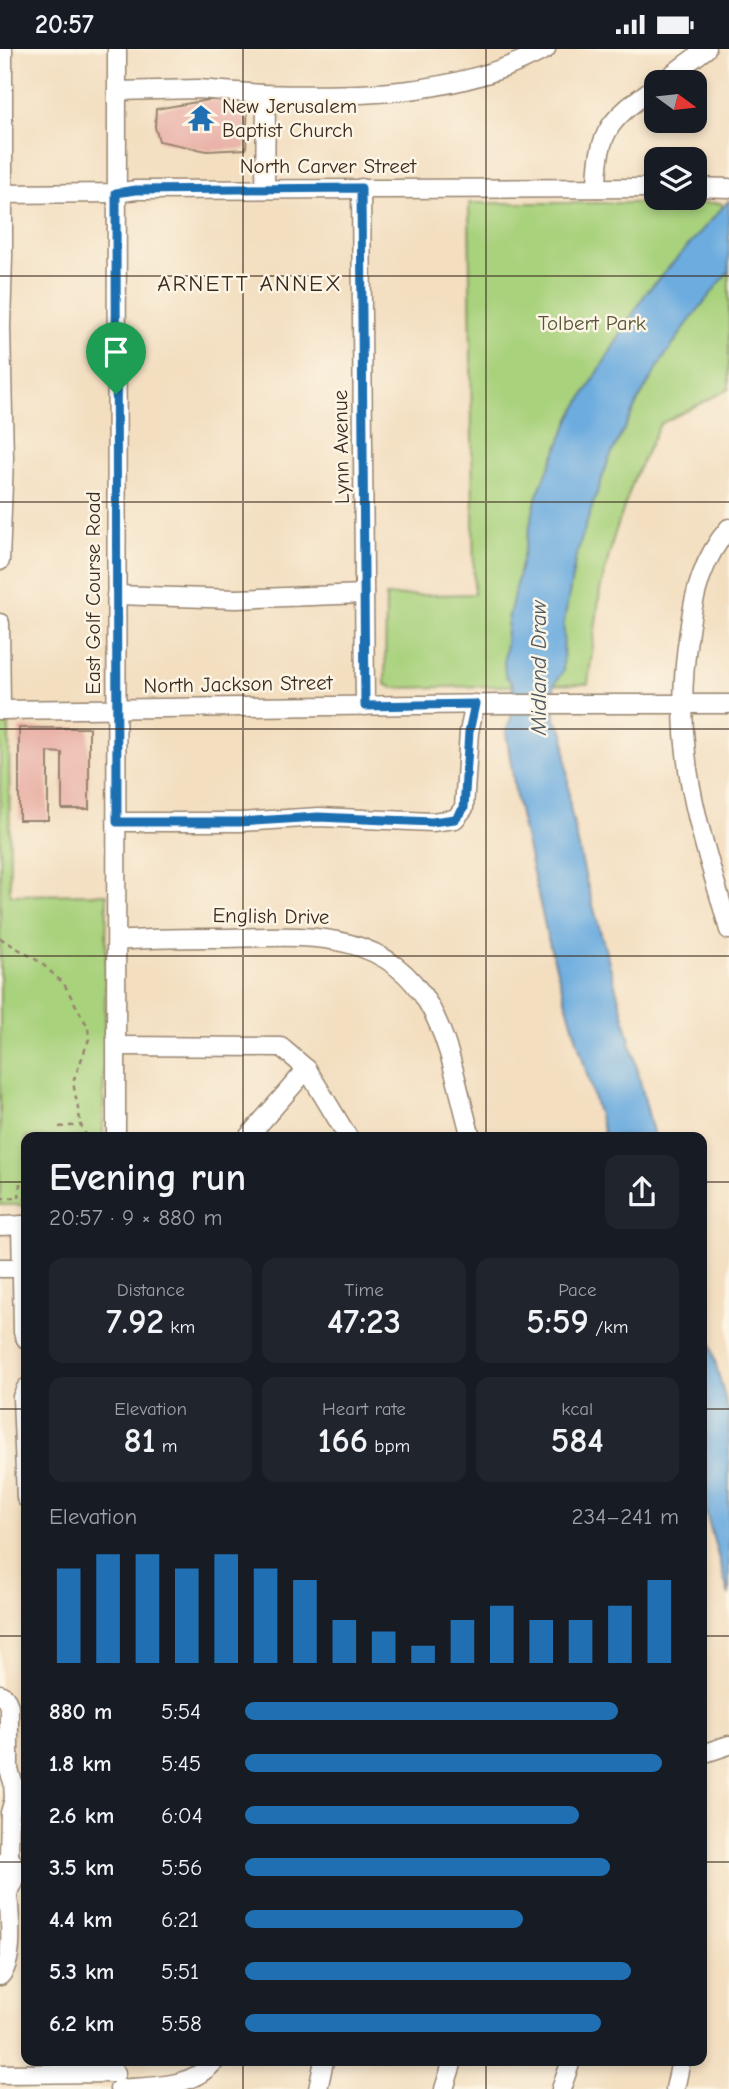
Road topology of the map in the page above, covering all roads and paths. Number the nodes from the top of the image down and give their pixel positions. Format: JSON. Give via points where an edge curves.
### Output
{"nodes":[{"id":1,"x":3,"y":49,"type":"edge"},
{"id":2,"x":117,"y":49,"type":"edge"},
{"id":3,"x":546,"y":49,"type":"edge"},
{"id":4,"x":706,"y":49,"type":"edge"},
{"id":5,"x":678,"y":70,"type":"edge"},
{"id":6,"x":117,"y":91,"type":"junction"},
{"id":7,"x":262,"y":94,"type":"junction"},
{"id":8,"x":644,"y":95,"type":"edge"},
{"id":9,"x":707,"y":187,"type":"edge"},
{"id":10,"x":361,"y":188,"type":"junction"},
{"id":11,"x":597,"y":188,"type":"junction"},
{"id":12,"x":644,"y":188,"type":"edge"},
{"id":13,"x":729,"y":188,"type":"edge"},
{"id":14,"x":265,"y":189,"type":"junction"},
{"id":15,"x":116,"y":193,"type":"junction"},
{"id":16,"x":1,"y":194,"type":"edge"},
{"id":17,"x":729,"y":528,"type":"edge"},
{"id":18,"x":0,"y":561,"type":"edge"},
{"id":19,"x":364,"y":594,"type":"junction"},
{"id":20,"x":116,"y":595,"type":"junction"},
{"id":21,"x":0,"y":623,"type":"edge"},
{"id":22,"x":475,"y":704,"type":"junction"},
{"id":23,"x":684,"y":704,"type":"junction"},
{"id":24,"x":729,"y":704,"type":"edge"},
{"id":25,"x":365,"y":706,"type":"junction"},
{"id":26,"x":116,"y":709,"type":"junction"},
{"id":27,"x":0,"y":710,"type":"edge"},
{"id":28,"x":117,"y":822,"type":"junction"},
{"id":29,"x":729,"y":930,"type":"edge"},
{"id":30,"x":0,"y":938,"type":"edge"},
{"id":31,"x":117,"y":941,"type":"junction"},
{"id":32,"x":117,"y":1046,"type":"junction"},
{"id":33,"x":307,"y":1069,"type":"junction"},
{"id":34,"x":81,"y":1125,"type":"junction"},
{"id":35,"x":59,"y":1127,"type":"dead end"},
{"id":36,"x":85,"y":1132,"type":"edge"},
{"id":37,"x":116,"y":1132,"type":"edge"},
{"id":38,"x":252,"y":1132,"type":"edge"},
{"id":39,"x":345,"y":1132,"type":"edge"},
{"id":40,"x":470,"y":1132,"type":"edge"},
{"id":41,"x":20,"y":1183,"type":"dead end"},
{"id":42,"x":0,"y":1198,"type":"edge"},
{"id":43,"x":19,"y":1198,"type":"joint"},
{"id":44,"x":21,"y":1225,"type":"edge"},
{"id":45,"x":0,"y":1226,"type":"edge"},
{"id":46,"x":0,"y":1268,"type":"edge"},
{"id":47,"x":21,"y":1268,"type":"edge"},
{"id":48,"x":0,"y":1694,"type":"edge"},
{"id":49,"x":729,"y":1745,"type":"edge"},
{"id":50,"x":707,"y":1752,"type":"edge"},
{"id":51,"x":15,"y":1818,"type":"edge"},
{"id":52,"x":15,"y":1851,"type":"edge"},
{"id":53,"x":0,"y":1976,"type":"edge"},
{"id":54,"x":210,"y":2066,"type":"edge"},
{"id":55,"x":323,"y":2066,"type":"edge"},
{"id":56,"x":451,"y":2066,"type":"edge"},
{"id":57,"x":569,"y":2066,"type":"edge"},
{"id":58,"x":680,"y":2066,"type":"edge"},
{"id":59,"x":0,"y":2074,"type":"edge"},
{"id":60,"x":117,"y":2078,"type":"edge"},
{"id":61,"x":318,"y":2089,"type":"edge"},
{"id":62,"x":444,"y":2089,"type":"edge"},
{"id":63,"x":561,"y":2089,"type":"edge"},
{"id":64,"x":675,"y":2089,"type":"edge"}],
"edges":[{"from":1,"to":16,"type":"street"},
{"from":2,"to":6,"type":"street","name":"East Golf Course Road"},
{"from":3,"to":7,"type":"street","via":[[519,64],[470,79],[397,91],[346,96]]},
{"from":4,"to":5,"type":"street"},
{"from":6,"to":7,"type":"street","via":[[198,89]]},
{"from":6,"to":15,"type":"street","name":"East Golf Course Road"},
{"from":7,"to":14,"type":"street"},
{"from":8,"to":11,"type":"street","via":[[611,124],[602,141]]},
{"from":9,"to":13,"type":"street"},
{"from":10,"to":11,"type":"street","name":"North Carver Street"},
{"from":10,"to":14,"type":"street","name":"North Carver Street"},
{"from":10,"to":19,"type":"street","name":"Lynn Avenue"},
{"from":11,"to":12,"type":"street","name":"North Carver Street"},
{"from":14,"to":15,"type":"street","name":"North Carver Street"},
{"from":15,"to":16,"type":"street","name":"North Carver Street"},
{"from":15,"to":20,"type":"street","name":"East Golf Course Road"},
{"from":16,"to":18,"type":"street","via":[[4,458]]},
{"from":17,"to":23,"type":"street","via":[[710,555],[697,588],[685,658]]},
{"from":19,"to":20,"type":"street","via":[[236,599]]},
{"from":19,"to":25,"type":"street","name":"Lynn Avenue"},
{"from":20,"to":26,"type":"street","name":"East Golf Course Road"},
{"from":21,"to":27,"type":"street"},
{"from":22,"to":23,"type":"street","name":"North Jackson Street"},
{"from":22,"to":25,"type":"street","name":"North Jackson Street"},
{"from":22,"to":28,"type":"street","via":[[464,808],[455,819]]},
{"from":23,"to":24,"type":"street","name":"North Jackson Street"},
{"from":23,"to":29,"type":"street","via":[[695,803]]},
{"from":25,"to":26,"type":"street","name":"North Jackson Street"},
{"from":26,"to":27,"type":"street","name":"North Jackson Street"},
{"from":26,"to":28,"type":"street","name":"East Golf Course Road"},
{"from":28,"to":31,"type":"street","name":"East Golf Course Road"},
{"from":30,"to":34,"type":"path","via":[[40,962],[64,984],[88,1027],[89,1039],[73,1082]]},
{"from":31,"to":32,"type":"street","name":"East Golf Course Road"},
{"from":31,"to":40,"type":"street","name":"English Drive","via":[[326,938],[384,959],[415,985],[435,1016]]},
{"from":32,"to":33,"type":"street","via":[[281,1047]]},
{"from":32,"to":37,"type":"street","name":"East Golf Course Road"},
{"from":33,"to":38,"type":"street"},
{"from":33,"to":39,"type":"street"},
{"from":34,"to":35,"type":"path"},
{"from":34,"to":36,"type":"path"},
{"from":41,"to":43,"type":"path"},
{"from":42,"to":43,"type":"path"},
{"from":44,"to":45,"type":"street"},
{"from":46,"to":47,"type":"street"},
{"from":48,"to":51,"type":"street","via":[[9,1706],[9,1770],[4,1797]]},
{"from":49,"to":50,"type":"street"},
{"from":51,"to":52,"type":"street"},
{"from":52,"to":53,"type":"street","via":[[14,1885],[8,1891],[9,1959]]},
{"from":54,"to":60,"type":"street","via":[[183,2084]]},
{"from":55,"to":61,"type":"street"},
{"from":56,"to":62,"type":"street"},
{"from":57,"to":63,"type":"street"},
{"from":58,"to":64,"type":"street"},
{"from":59,"to":60,"type":"street"}]}
